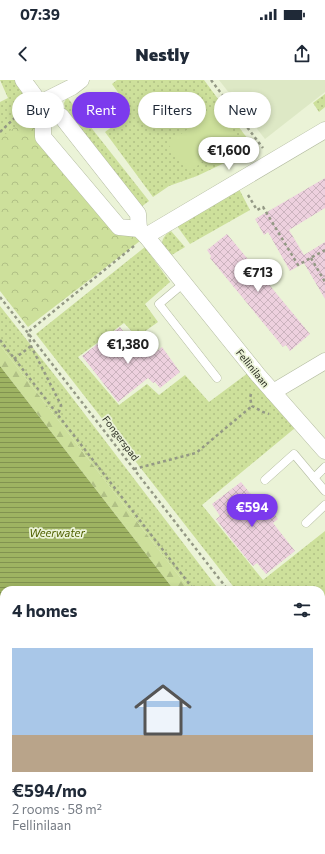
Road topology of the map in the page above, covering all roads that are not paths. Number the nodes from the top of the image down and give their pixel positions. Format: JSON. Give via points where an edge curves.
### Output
{"nodes":[{"id":1,"x":23,"y":80,"type":"edge"},
{"id":2,"x":81,"y":80,"type":"edge"},
{"id":3,"x":31,"y":92,"type":"edge"},
{"id":4,"x":64,"y":92,"type":"edge"},
{"id":5,"x":64,"y":119,"type":"edge"},
{"id":6,"x":42,"y":128,"type":"edge"},
{"id":7,"x":325,"y":130,"type":"edge"},
{"id":8,"x":143,"y":233,"type":"junction"},
{"id":9,"x":184,"y":283,"type":"junction"},
{"id":10,"x":325,"y":361,"type":"edge"},
{"id":11,"x":217,"y":378,"type":"dead end"},
{"id":12,"x":273,"y":392,"type":"junction"},
{"id":13,"x":325,"y":451,"type":"edge"},
{"id":14,"x":325,"y":467,"type":"edge"},
{"id":15,"x":314,"y":478,"type":"junction"},
{"id":16,"x":265,"y":480,"type":"dead end"},
{"id":17,"x":325,"y":491,"type":"edge"},
{"id":18,"x":325,"y":505,"type":"edge"},
{"id":19,"x":306,"y":523,"type":"dead end"}],
"edges":[{"from":1,"to":3,"type":"street"},
{"from":2,"to":4,"type":"street"},
{"from":5,"to":8,"type":"street","name":"Fellinilaan","via":[[138,214]]},
{"from":6,"to":8,"type":"street","via":[[43,137],[119,228]]},
{"from":7,"to":8,"type":"street","via":[[239,181]]},
{"from":8,"to":9,"type":"street","name":"Fellinilaan"},
{"from":9,"to":11,"type":"lane","via":[[159,304]]},
{"from":9,"to":12,"type":"street","name":"Fellinilaan"},
{"from":10,"to":12,"type":"street"},
{"from":12,"to":13,"type":"street","name":"Fellinilaan"},
{"from":14,"to":15,"type":"lane"},
{"from":15,"to":16,"type":"lane","via":[[294,454]]},
{"from":15,"to":17,"type":"lane"},
{"from":18,"to":19,"type":"lane"}]}
